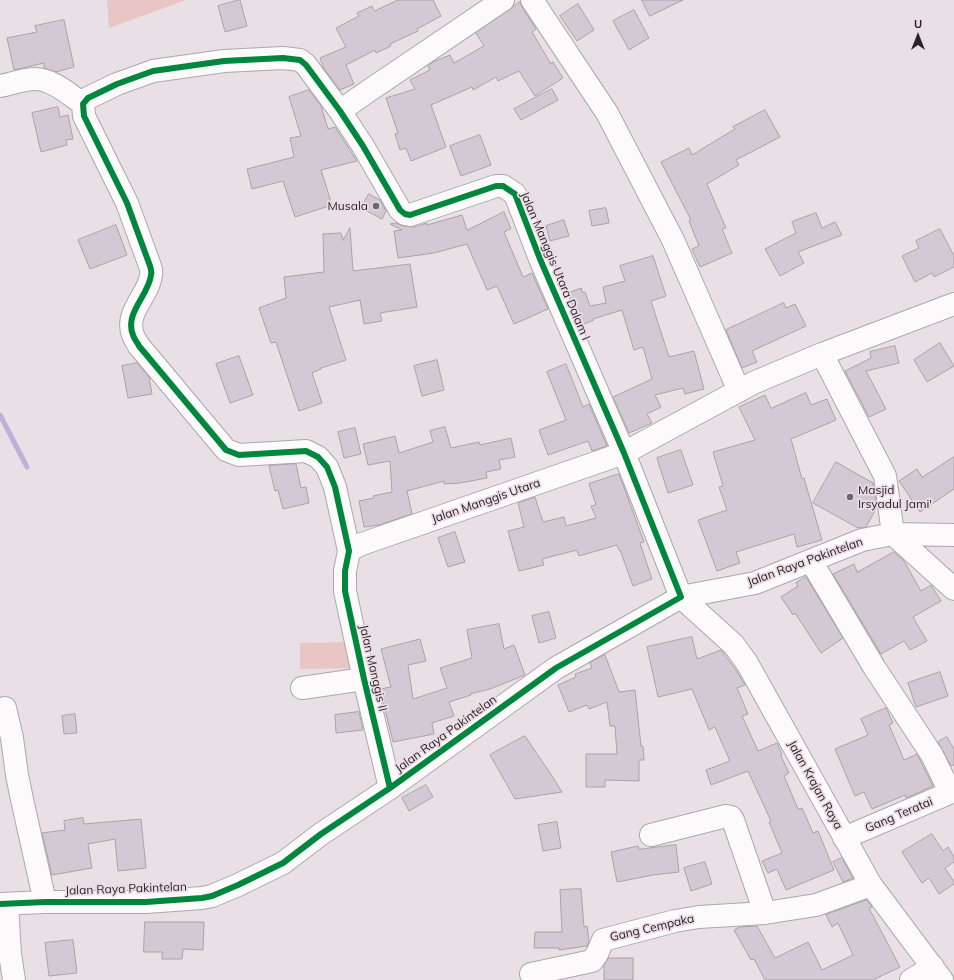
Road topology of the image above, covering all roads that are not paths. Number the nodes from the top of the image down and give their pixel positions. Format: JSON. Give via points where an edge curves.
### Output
{"nodes":[{"id":1,"x":532,"y":0,"type":"edge"},
{"id":2,"x":496,"y":2,"type":"edge"},
{"id":3,"x":0,"y":86,"type":"edge"},
{"id":4,"x":83,"y":104,"type":"junction"},
{"id":5,"x":340,"y":111,"type":"junction"},
{"id":6,"x":954,"y":304,"type":"edge"},
{"id":7,"x":822,"y":354,"type":"junction"},
{"id":8,"x":739,"y":390,"type":"junction"},
{"id":9,"x":624,"y":453,"type":"junction"},
{"id":10,"x":894,"y":534,"type":"junction"},
{"id":11,"x":954,"y":535,"type":"edge"},
{"id":12,"x":349,"y":551,"type":"junction"},
{"id":13,"x":811,"y":561,"type":"junction"},
{"id":14,"x":954,"y":589,"type":"edge"},
{"id":15,"x":681,"y":597,"type":"junction"},
{"id":16,"x":364,"y":679,"type":"junction"},
{"id":17,"x":302,"y":688,"type":"dead end"},
{"id":18,"x":5,"y":708,"type":"dead end"},
{"id":19,"x":390,"y":788,"type":"junction"},
{"id":20,"x":952,"y":792,"type":"edge"},
{"id":21,"x":651,"y":835,"type":"dead end"},
{"id":22,"x":844,"y":838,"type":"junction"},
{"id":23,"x":871,"y":885,"type":"junction"},
{"id":24,"x":45,"y":902,"type":"junction"},
{"id":25,"x":4,"y":904,"type":"edge"},
{"id":26,"x":765,"y":913,"type":"junction"},
{"id":27,"x":938,"y":973,"type":"edge"},
{"id":28,"x":531,"y":974,"type":"dead end"},
{"id":29,"x":14,"y":980,"type":"edge"},
{"id":30,"x":911,"y":980,"type":"edge"}],
"edges":[{"from":1,"to":8,"type":"street","via":[[607,113],[673,240]]},
{"from":2,"to":5,"type":"street"},
{"from":3,"to":4,"type":"street","via":[[40,80],[54,85]]},
{"from":4,"to":5,"type":"street","name":"Jalan Manggis Utara Dalam I","via":[[88,98],[117,84],[153,71],[224,61],[283,58],[300,60],[306,65]]},
{"from":4,"to":12,"type":"street","via":[[84,116],[127,203],[152,274],[150,284],[135,310],[131,324],[132,334],[139,346],[226,450],[239,455],[306,451],[318,457],[327,467],[335,487]]},
{"from":5,"to":9,"type":"street","name":"Jalan Manggis Utara Dalam I","via":[[400,210],[405,214],[410,215],[496,186],[503,186],[515,194],[540,259]]},
{"from":6,"to":7,"type":"street","name":"Jalan Manggis Utara"},
{"from":7,"to":8,"type":"street","name":"Jalan Manggis Utara"},
{"from":7,"to":10,"type":"street","via":[[886,476]]},
{"from":8,"to":9,"type":"street","name":"Jalan Manggis Utara"},
{"from":9,"to":12,"type":"street","name":"Jalan Manggis Utara","via":[[359,545]]},
{"from":9,"to":15,"type":"street"},
{"from":10,"to":11,"type":"street","name":"Jalan Raya Pakintelan"},
{"from":10,"to":13,"type":"street","name":"Jalan Raya Pakintelan","via":[[862,540]]},
{"from":10,"to":14,"type":"street"},
{"from":12,"to":16,"type":"street","name":"Jalan Manggis II","via":[[345,591]]},
{"from":13,"to":15,"type":"street","name":"Jalan Raya Pakintelan","via":[[755,583]]},
{"from":13,"to":20,"type":"street","via":[[874,667],[932,755]]},
{"from":15,"to":19,"type":"street","name":"Jalan Raya Pakintelan","via":[[556,668]]},
{"from":15,"to":22,"type":"street","name":"Jalan Krajan Raya","via":[[734,645],[747,663]]},
{"from":16,"to":17,"type":"street"},
{"from":16,"to":19,"type":"street","name":"Jalan Manggis II"},
{"from":18,"to":24,"type":"street"},
{"from":19,"to":24,"type":"street","name":"Jalan Raya Pakintelan","via":[[283,863],[212,896],[146,902]]},
{"from":20,"to":22,"type":"street","name":"Gang Teratai"},
{"from":21,"to":26,"type":"street","via":[[730,817]]},
{"from":22,"to":23,"type":"street","name":"Jalan Krajan Raya"},
{"from":23,"to":26,"type":"street","name":"Gang Cempaka","via":[[816,905]]},
{"from":23,"to":27,"type":"street","name":"Jalan Krajan Raya"},
{"from":24,"to":25,"type":"street","name":"Jalan Raya Pakintelan"},
{"from":25,"to":29,"type":"street"},
{"from":26,"to":28,"type":"street","name":"Gang Cempaka","via":[[699,917],[627,933],[603,940],[592,961]]},
{"from":27,"to":30,"type":"street"}]}
